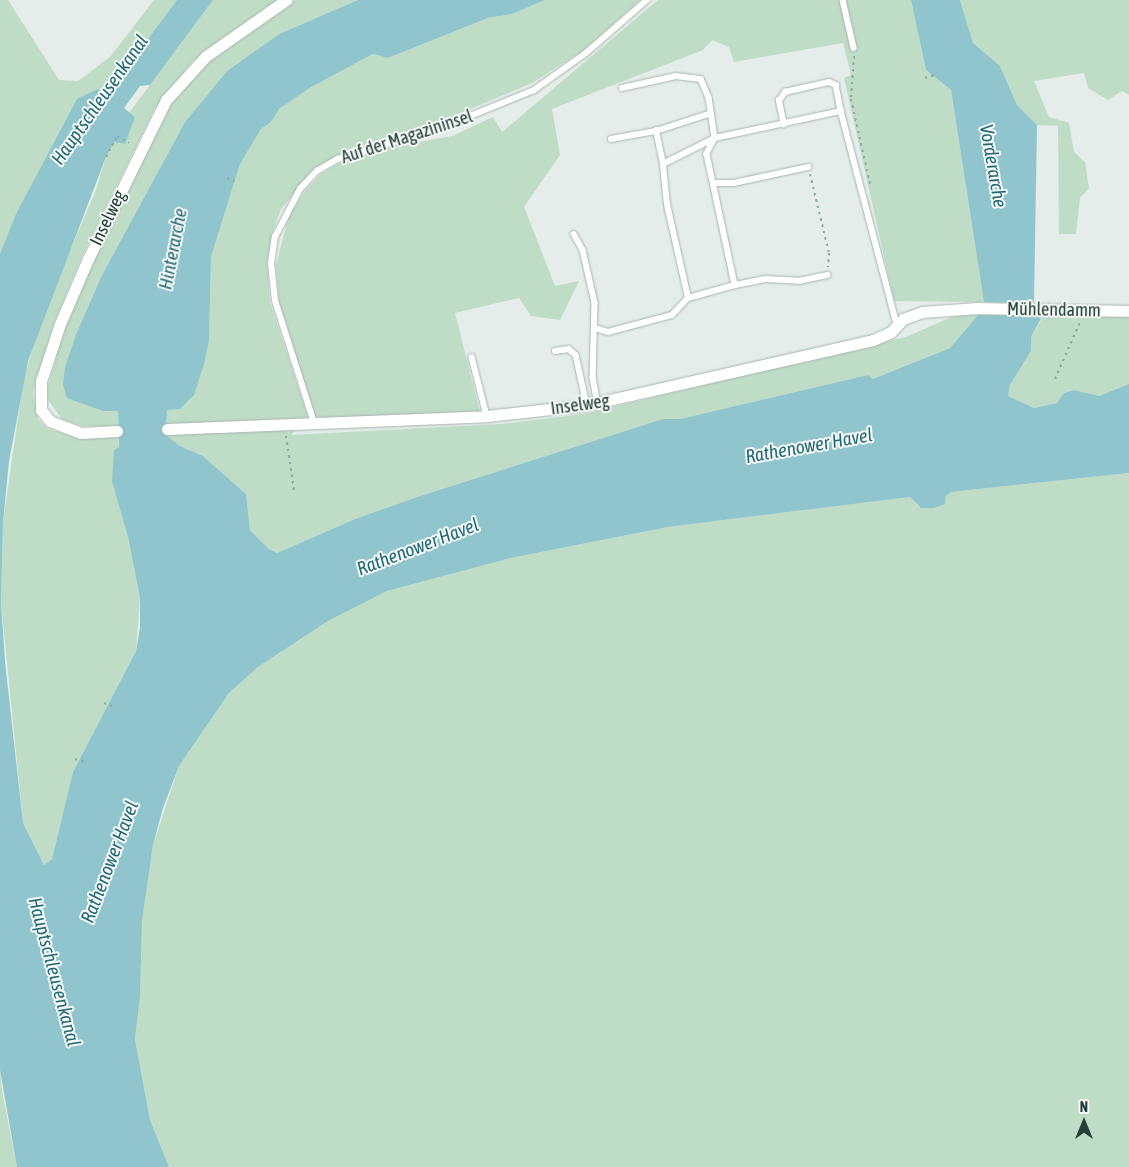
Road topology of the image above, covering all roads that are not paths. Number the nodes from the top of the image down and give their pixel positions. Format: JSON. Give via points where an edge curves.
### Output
{"nodes":[{"id":1,"x":286,"y":0,"type":"edge"},
{"id":2,"x":647,"y":0,"type":"edge"},
{"id":3,"x":843,"y":0,"type":"edge"},
{"id":4,"x":854,"y":48,"type":"road end"},
{"id":5,"x":622,"y":88,"type":"dead end"},
{"id":6,"x":841,"y":111,"type":"junction"},
{"id":7,"x":709,"y":114,"type":"junction"},
{"id":8,"x":784,"y":125,"type":"junction"},
{"id":9,"x":656,"y":131,"type":"junction"},
{"id":10,"x":715,"y":138,"type":"junction"},
{"id":11,"x":611,"y":139,"type":"dead end"},
{"id":12,"x":663,"y":164,"type":"junction"},
{"id":13,"x":808,"y":167,"type":"road end"},
{"id":14,"x":715,"y":183,"type":"junction"},
{"id":15,"x":574,"y":234,"type":"dead end"},
{"id":16,"x":827,"y":275,"type":"road end"},
{"id":17,"x":735,"y":285,"type":"junction"},
{"id":18,"x":688,"y":298,"type":"junction"},
{"id":19,"x":978,"y":308,"type":"joint"},
{"id":20,"x":1129,"y":311,"type":"edge"},
{"id":21,"x":897,"y":326,"type":"junction"},
{"id":22,"x":595,"y":328,"type":"junction"},
{"id":23,"x":555,"y":350,"type":"dead end"},
{"id":24,"x":472,"y":357,"type":"dead end"},
{"id":25,"x":592,"y":404,"type":"junction"},
{"id":26,"x":487,"y":416,"type":"junction"},
{"id":27,"x":315,"y":425,"type":"junction"},
{"id":28,"x":167,"y":429,"type":"dead end"},
{"id":29,"x":117,"y":431,"type":"dead end"}],
"edges":[{"from":1,"to":29,"type":"street","name":"Inselweg","via":[[206,56],[166,100],[60,324],[41,381],[41,410],[50,422],[81,433]]},
{"from":2,"to":27,"type":"lane","name":"Auf der Magazininsel","via":[[586,53],[534,90],[443,127],[338,159],[317,171],[300,189],[275,237],[271,264],[275,301]]},
{"from":3,"to":4,"type":"lane"},
{"from":5,"to":7,"type":"lane","via":[[676,76],[700,79],[709,98]]},
{"from":6,"to":8,"type":"lane"},
{"from":6,"to":8,"type":"lane","via":[[836,86],[829,82],[785,92],[779,101]]},
{"from":6,"to":21,"type":"lane"},
{"from":7,"to":9,"type":"lane"},
{"from":7,"to":10,"type":"lane"},
{"from":8,"to":10,"type":"lane"},
{"from":9,"to":11,"type":"lane"},
{"from":9,"to":12,"type":"lane"},
{"from":10,"to":12,"type":"lane"},
{"from":10,"to":14,"type":"lane","via":[[707,154]]},
{"from":12,"to":18,"type":"lane","via":[[667,205]]},
{"from":13,"to":14,"type":"lane","via":[[734,183]]},
{"from":14,"to":17,"type":"lane"},
{"from":15,"to":22,"type":"lane","via":[[583,250],[595,303]]},
{"from":16,"to":17,"type":"lane","via":[[799,281],[766,279]]},
{"from":17,"to":18,"type":"lane"},
{"from":18,"to":22,"type":"lane","via":[[672,315],[608,332]]},
{"from":19,"to":20,"type":"street","name":"Mühlendamm"},
{"from":19,"to":21,"type":"street","name":"Inselweg","via":[[922,312],[903,319]]},
{"from":21,"to":25,"type":"street","name":"Inselweg","via":[[873,340]]},
{"from":22,"to":25,"type":"lane"},
{"from":23,"to":25,"type":"lane","via":[[569,349],[576,355]]},
{"from":24,"to":26,"type":"lane"},
{"from":25,"to":26,"type":"street","name":"Inselweg"},
{"from":26,"to":27,"type":"street","name":"Inselweg"},
{"from":27,"to":28,"type":"street","name":"Inselweg"}]}
